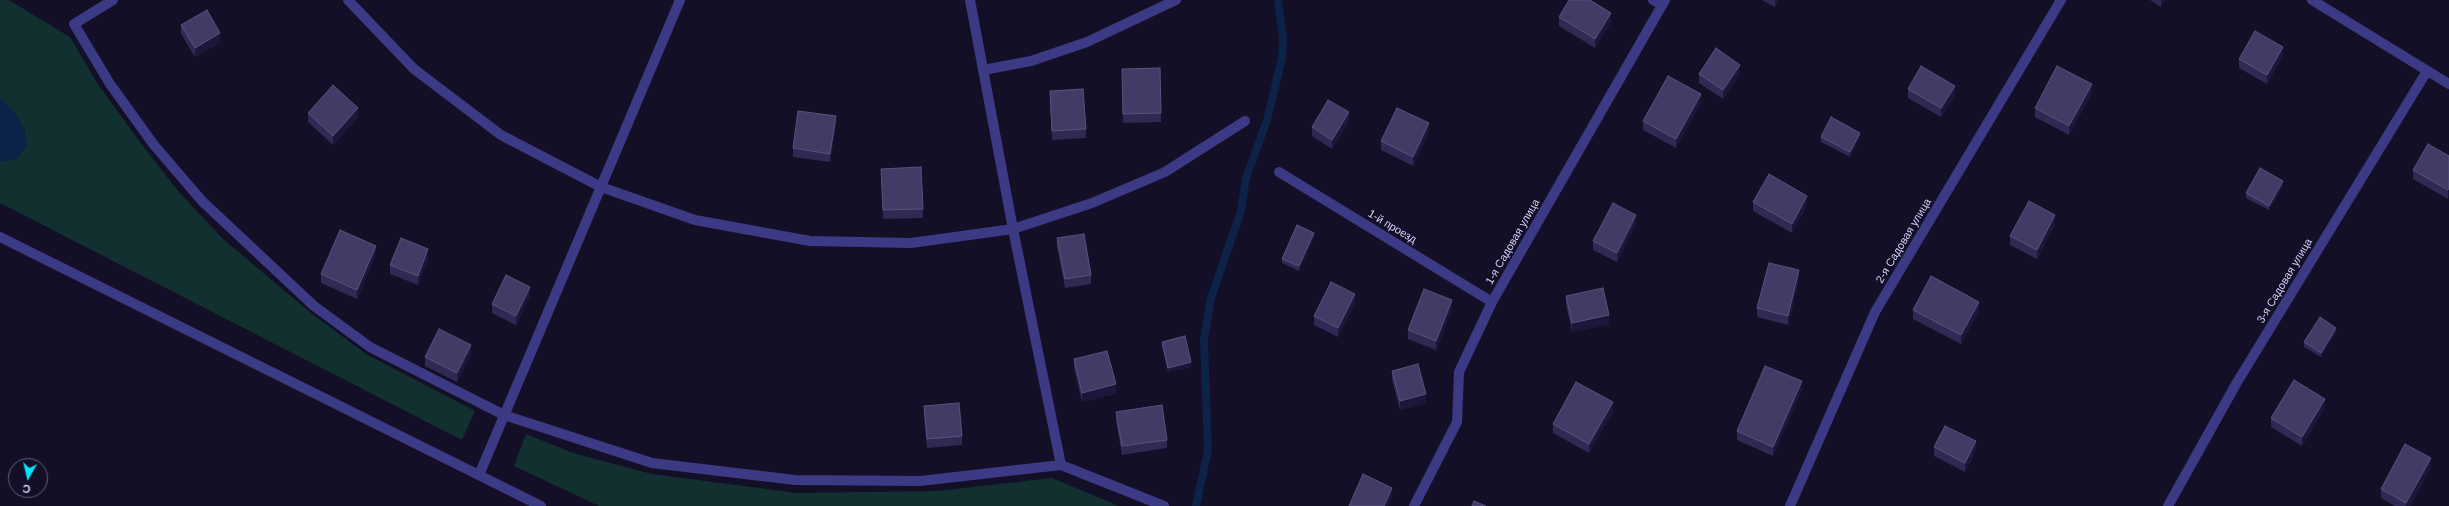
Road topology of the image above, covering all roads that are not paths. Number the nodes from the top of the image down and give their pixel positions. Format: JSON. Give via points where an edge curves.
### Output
{"nodes":[{"id":1,"x":113,"y":0,"type":"edge"},
{"id":2,"x":348,"y":0,"type":"edge"},
{"id":3,"x":680,"y":0,"type":"edge"},
{"id":4,"x":970,"y":0,"type":"edge"},
{"id":5,"x":1176,"y":0,"type":"edge"},
{"id":6,"x":2061,"y":0,"type":"edge"},
{"id":7,"x":2312,"y":0,"type":"edge"},
{"id":8,"x":1660,"y":2,"type":"edge"},
{"id":9,"x":983,"y":70,"type":"junction"},
{"id":10,"x":2428,"y":71,"type":"junction"},
{"id":11,"x":2449,"y":84,"type":"edge"},
{"id":12,"x":1245,"y":121,"type":"dead end"},
{"id":13,"x":1279,"y":172,"type":"dead end"},
{"id":14,"x":601,"y":187,"type":"junction"},
{"id":15,"x":1013,"y":229,"type":"junction"},
{"id":16,"x":0,"y":237,"type":"edge"},
{"id":17,"x":1492,"y":302,"type":"junction"},
{"id":18,"x":504,"y":415,"type":"junction"},
{"id":19,"x":1061,"y":465,"type":"junction"},
{"id":20,"x":479,"y":475,"type":"junction"},
{"id":21,"x":541,"y":506,"type":"edge"},
{"id":22,"x":1164,"y":506,"type":"edge"},
{"id":23,"x":1414,"y":506,"type":"edge"},
{"id":24,"x":1790,"y":506,"type":"edge"},
{"id":25,"x":2168,"y":506,"type":"edge"}],
"edges":[{"from":1,"to":18,"type":"street","via":[[74,24],[110,84],[154,145],[202,201],[314,306],[370,347]]},
{"from":2,"to":14,"type":"street","via":[[414,69],[502,135]]},
{"from":3,"to":14,"type":"street"},
{"from":4,"to":9,"type":"street"},
{"from":5,"to":9,"type":"street","via":[[1087,42],[1031,61]]},
{"from":6,"to":24,"type":"street","name":"2-я Садовая улица","via":[[1875,312]]},
{"from":7,"to":10,"type":"street"},
{"from":8,"to":17,"type":"street","name":"1-я Садовая улица"},
{"from":9,"to":15,"type":"street"},
{"from":10,"to":11,"type":"street"},
{"from":10,"to":25,"type":"street","name":"3-я Садовая улица","via":[[2236,384]]},
{"from":12,"to":15,"type":"street","via":[[1165,172],[1092,203]]},
{"from":13,"to":17,"type":"street","name":"1-й проезд"},
{"from":14,"to":15,"type":"street","via":[[695,220],[810,242],[910,243]]},
{"from":14,"to":18,"type":"street"},
{"from":15,"to":19,"type":"street"},
{"from":16,"to":20,"type":"street"},
{"from":17,"to":23,"type":"street","name":"1-я Садовая улица","via":[[1459,372],[1457,422]]},
{"from":18,"to":19,"type":"street","via":[[652,463],[795,480],[920,481]]},
{"from":18,"to":20,"type":"street"},
{"from":19,"to":22,"type":"street"},
{"from":20,"to":21,"type":"street"}]}
